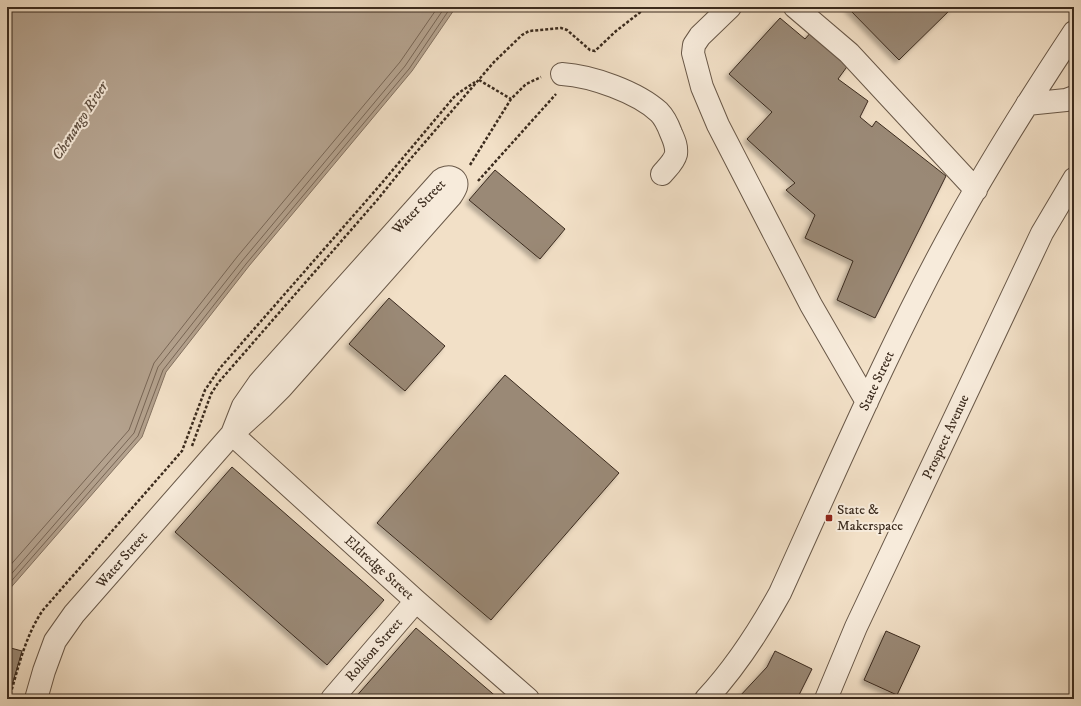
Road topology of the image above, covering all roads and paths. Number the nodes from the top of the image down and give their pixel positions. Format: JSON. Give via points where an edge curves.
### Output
{"nodes":[{"id":1,"x":647,"y":7,"type":"edge"},
{"id":2,"x":730,"y":7,"type":"edge"},
{"id":3,"x":795,"y":7,"type":"edge"},
{"id":4,"x":1074,"y":32,"type":"edge"},
{"id":5,"x":562,"y":74,"type":"junction"},
{"id":6,"x":479,"y":80,"type":"junction"},
{"id":7,"x":1074,"y":97,"type":"edge"},
{"id":8,"x":511,"y":99,"type":"junction"},
{"id":9,"x":1027,"y":104,"type":"junction"},
{"id":10,"x":535,"y":116,"type":"dead end"},
{"id":11,"x":662,"y":174,"type":"dead end"},
{"id":12,"x":1074,"y":179,"type":"edge"},
{"id":13,"x":456,"y":181,"type":"joint"},
{"id":14,"x":976,"y":190,"type":"junction"},
{"id":15,"x":867,"y":402,"type":"junction"},
{"id":16,"x":232,"y":434,"type":"junction"},
{"id":17,"x":416,"y":601,"type":"junction"},
{"id":18,"x":9,"y":699,"type":"edge"},
{"id":19,"x":36,"y":699,"type":"edge"},
{"id":20,"x":332,"y":699,"type":"edge"},
{"id":21,"x":528,"y":699,"type":"edge"},
{"id":22,"x":706,"y":699,"type":"edge"},
{"id":23,"x":826,"y":699,"type":"edge"}],
"edges":[{"from":1,"to":6,"type":"path","via":[[595,51],[561,28],[529,31],[494,62]]},
{"from":2,"to":15,"type":"street","via":[[694,45],[702,87],[718,125],[811,305]]},
{"from":3,"to":14,"type":"street","via":[[849,53]]},
{"from":4,"to":9,"type":"street","name":"State Street"},
{"from":5,"to":8,"type":"path","via":[[534,80],[526,84]]},
{"from":5,"to":10,"type":"path","via":[[558,93]]},
{"from":5,"to":11,"type":"street","via":[[609,86],[643,101],[658,112],[664,119],[676,150],[673,161]]},
{"from":6,"to":8,"type":"path"},
{"from":6,"to":18,"type":"path","via":[[454,97],[220,368],[205,390],[182,451],[38,617],[30,632]]},
{"from":7,"to":9,"type":"street"},
{"from":8,"to":13,"type":"path","via":[[470,165]]},
{"from":9,"to":14,"type":"street","name":"State Street"},
{"from":12,"to":23,"type":"street","name":"Prospect Avenue","via":[[1042,233],[856,627]]},
{"from":13,"to":16,"type":"street","name":"Water Street","via":[[449,176],[440,180],[259,383],[243,406]]},
{"from":14,"to":15,"type":"street","name":"State Street","via":[[896,338]]},
{"from":15,"to":22,"type":"street","name":"State Street","via":[[780,592],[759,631]]},
{"from":16,"to":17,"type":"street","name":"Eldredge Street"},
{"from":16,"to":19,"type":"street","name":"Water Street","via":[[61,631],[50,654]]},
{"from":17,"to":20,"type":"street","name":"Rolison Street"},
{"from":17,"to":21,"type":"street","name":"Eldredge Street"}]}
